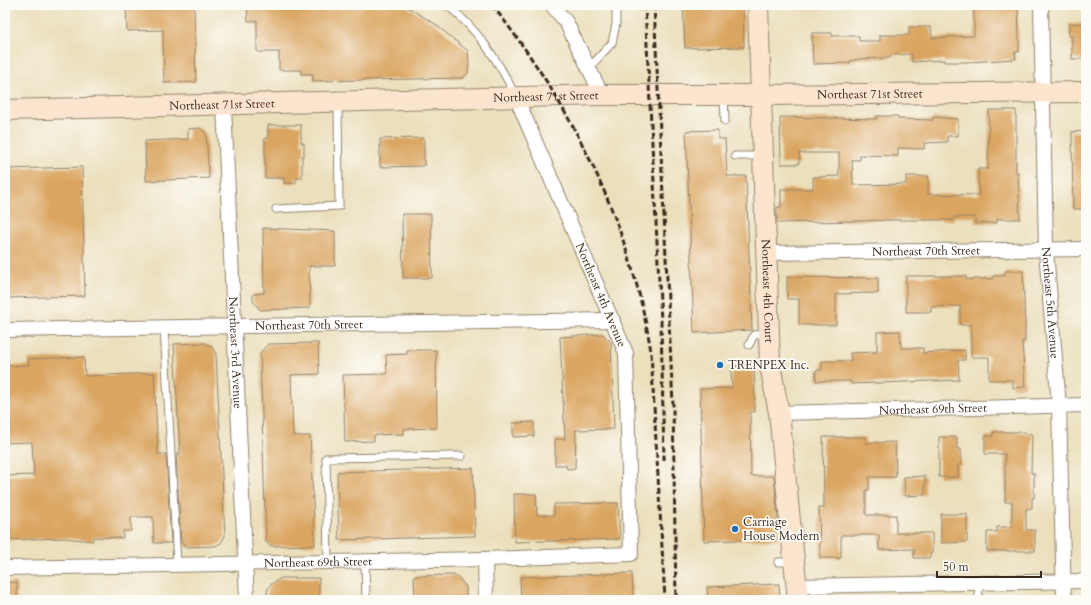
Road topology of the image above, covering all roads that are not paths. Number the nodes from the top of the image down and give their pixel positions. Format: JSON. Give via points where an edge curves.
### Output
{"nodes":[{"id":1,"x":447,"y":5,"type":"edge"},
{"id":2,"x":552,"y":5,"type":"edge"},
{"id":3,"x":616,"y":5,"type":"edge"},
{"id":4,"x":758,"y":5,"type":"edge"},
{"id":5,"x":1041,"y":5,"type":"edge"},
{"id":6,"x":589,"y":68,"type":"junction"},
{"id":7,"x":1086,"y":92,"type":"edge"},
{"id":8,"x":1043,"y":93,"type":"junction"},
{"id":9,"x":602,"y":95,"type":"junction"},
{"id":10,"x":724,"y":95,"type":"junction"},
{"id":11,"x":760,"y":95,"type":"junction"},
{"id":12,"x":516,"y":97,"type":"junction"},
{"id":13,"x":338,"y":102,"type":"junction"},
{"id":14,"x":224,"y":106,"type":"junction"},
{"id":15,"x":5,"y":110,"type":"edge"},
{"id":16,"x":725,"y":121,"type":"dead end"},
{"id":17,"x":735,"y":156,"type":"dead end"},
{"id":18,"x":762,"y":156,"type":"junction"},
{"id":19,"x":276,"y":209,"type":"dead end"},
{"id":20,"x":1086,"y":249,"type":"edge"},
{"id":21,"x":1046,"y":250,"type":"junction"},
{"id":22,"x":766,"y":253,"type":"junction"},
{"id":23,"x":613,"y":320,"type":"junction"},
{"id":24,"x":234,"y":326,"type":"junction"},
{"id":25,"x":164,"y":327,"type":"junction"},
{"id":26,"x":5,"y":330,"type":"edge"},
{"id":27,"x":768,"y":332,"type":"junction"},
{"id":28,"x":749,"y":346,"type":"dead end"},
{"id":29,"x":1086,"y":405,"type":"edge"},
{"id":30,"x":1059,"y":406,"type":"junction"},
{"id":31,"x":779,"y":413,"type":"junction"},
{"id":32,"x":462,"y":456,"type":"dead end"},
{"id":33,"x":631,"y":554,"type":"joint"},
{"id":34,"x":485,"y":559,"type":"junction"},
{"id":35,"x":328,"y":561,"type":"junction"},
{"id":36,"x":365,"y":561,"type":"junction"},
{"id":37,"x":246,"y":563,"type":"junction"},
{"id":38,"x":177,"y":564,"type":"junction"},
{"id":39,"x":5,"y":568,"type":"edge"},
{"id":40,"x":1064,"y":581,"type":"junction"},
{"id":41,"x":1086,"y":581,"type":"edge"},
{"id":42,"x":978,"y":583,"type":"junction"},
{"id":43,"x":797,"y":593,"type":"edge"},
{"id":44,"x":248,"y":600,"type":"edge"},
{"id":45,"x":366,"y":600,"type":"edge"},
{"id":46,"x":486,"y":600,"type":"edge"},
{"id":47,"x":979,"y":600,"type":"edge"},
{"id":48,"x":1064,"y":600,"type":"edge"}],
"edges":[{"from":1,"to":12,"type":"lane","via":[[461,16],[494,55]]},
{"from":2,"to":6,"type":"street","via":[[566,22]]},
{"from":3,"to":6,"type":"lane","via":[[612,43]]},
{"from":4,"to":11,"type":"street","name":"Northeast 4th Court"},
{"from":5,"to":8,"type":"street","name":"Northeast 5th Avenue"},
{"from":6,"to":9,"type":"street"},
{"from":7,"to":8,"type":"street","name":"Northeast 71st Street"},
{"from":8,"to":11,"type":"street","name":"Northeast 71st Street"},
{"from":8,"to":21,"type":"street","name":"Northeast 5th Avenue"},
{"from":9,"to":10,"type":"street","name":"Northeast 71st Street"},
{"from":9,"to":12,"type":"street","name":"Northeast 71st Street"},
{"from":10,"to":11,"type":"street","name":"Northeast 71st Street"},
{"from":10,"to":16,"type":"lane"},
{"from":11,"to":18,"type":"street","name":"Northeast 4th Court"},
{"from":12,"to":13,"type":"street","name":"Northeast 71st Street"},
{"from":12,"to":23,"type":"street","name":"Northeast 4th Avenue"},
{"from":13,"to":14,"type":"street","name":"Northeast 71st Street"},
{"from":13,"to":19,"type":"lane","via":[[339,206]]},
{"from":14,"to":15,"type":"street","name":"Northeast 71st Street"},
{"from":14,"to":24,"type":"street","name":"Northeast 3rd Avenue"},
{"from":17,"to":18,"type":"lane"},
{"from":18,"to":22,"type":"street","name":"Northeast 4th Court"},
{"from":20,"to":21,"type":"street","name":"Northeast 70th Street"},
{"from":21,"to":22,"type":"street","name":"Northeast 70th Street"},
{"from":21,"to":30,"type":"street","name":"Northeast 5th Avenue"},
{"from":22,"to":27,"type":"street","name":"Northeast 4th Court"},
{"from":23,"to":24,"type":"street","name":"Northeast 70th Street"},
{"from":23,"to":33,"type":"street","name":"Northeast 4th Avenue","via":[[626,353]]},
{"from":24,"to":25,"type":"street","name":"Northeast 70th Street"},
{"from":24,"to":37,"type":"street","name":"Northeast 3rd Avenue"},
{"from":25,"to":26,"type":"street","name":"Northeast 70th Street"},
{"from":25,"to":38,"type":"lane"},
{"from":27,"to":28,"type":"lane","via":[[754,335]]},
{"from":27,"to":31,"type":"street","name":"Northeast 4th Court","via":[[770,365]]},
{"from":29,"to":30,"type":"street","name":"Northeast 69th Street"},
{"from":30,"to":31,"type":"street","name":"Northeast 69th Street"},
{"from":30,"to":40,"type":"street","name":"Northeast 5th Avenue"},
{"from":31,"to":43,"type":"street","name":"Northeast 4th Court","via":[[786,562]]},
{"from":32,"to":35,"type":"lane","via":[[326,458]]},
{"from":33,"to":34,"type":"street","name":"Northeast 69th Street"},
{"from":34,"to":36,"type":"street","name":"Northeast 69th Street"},
{"from":34,"to":46,"type":"street"},
{"from":35,"to":36,"type":"street","name":"Northeast 69th Street"},
{"from":35,"to":37,"type":"street","name":"Northeast 69th Street"},
{"from":36,"to":45,"type":"lane"},
{"from":37,"to":38,"type":"street","name":"Northeast 69th Street"},
{"from":37,"to":44,"type":"street","name":"Northeast 3rd Avenue"},
{"from":38,"to":39,"type":"street","name":"Northeast 69th Street"},
{"from":40,"to":41,"type":"street"},
{"from":40,"to":42,"type":"street"},
{"from":40,"to":48,"type":"street","name":"Northeast 5th Avenue"},
{"from":42,"to":43,"type":"street"},
{"from":42,"to":47,"type":"lane"}]}
